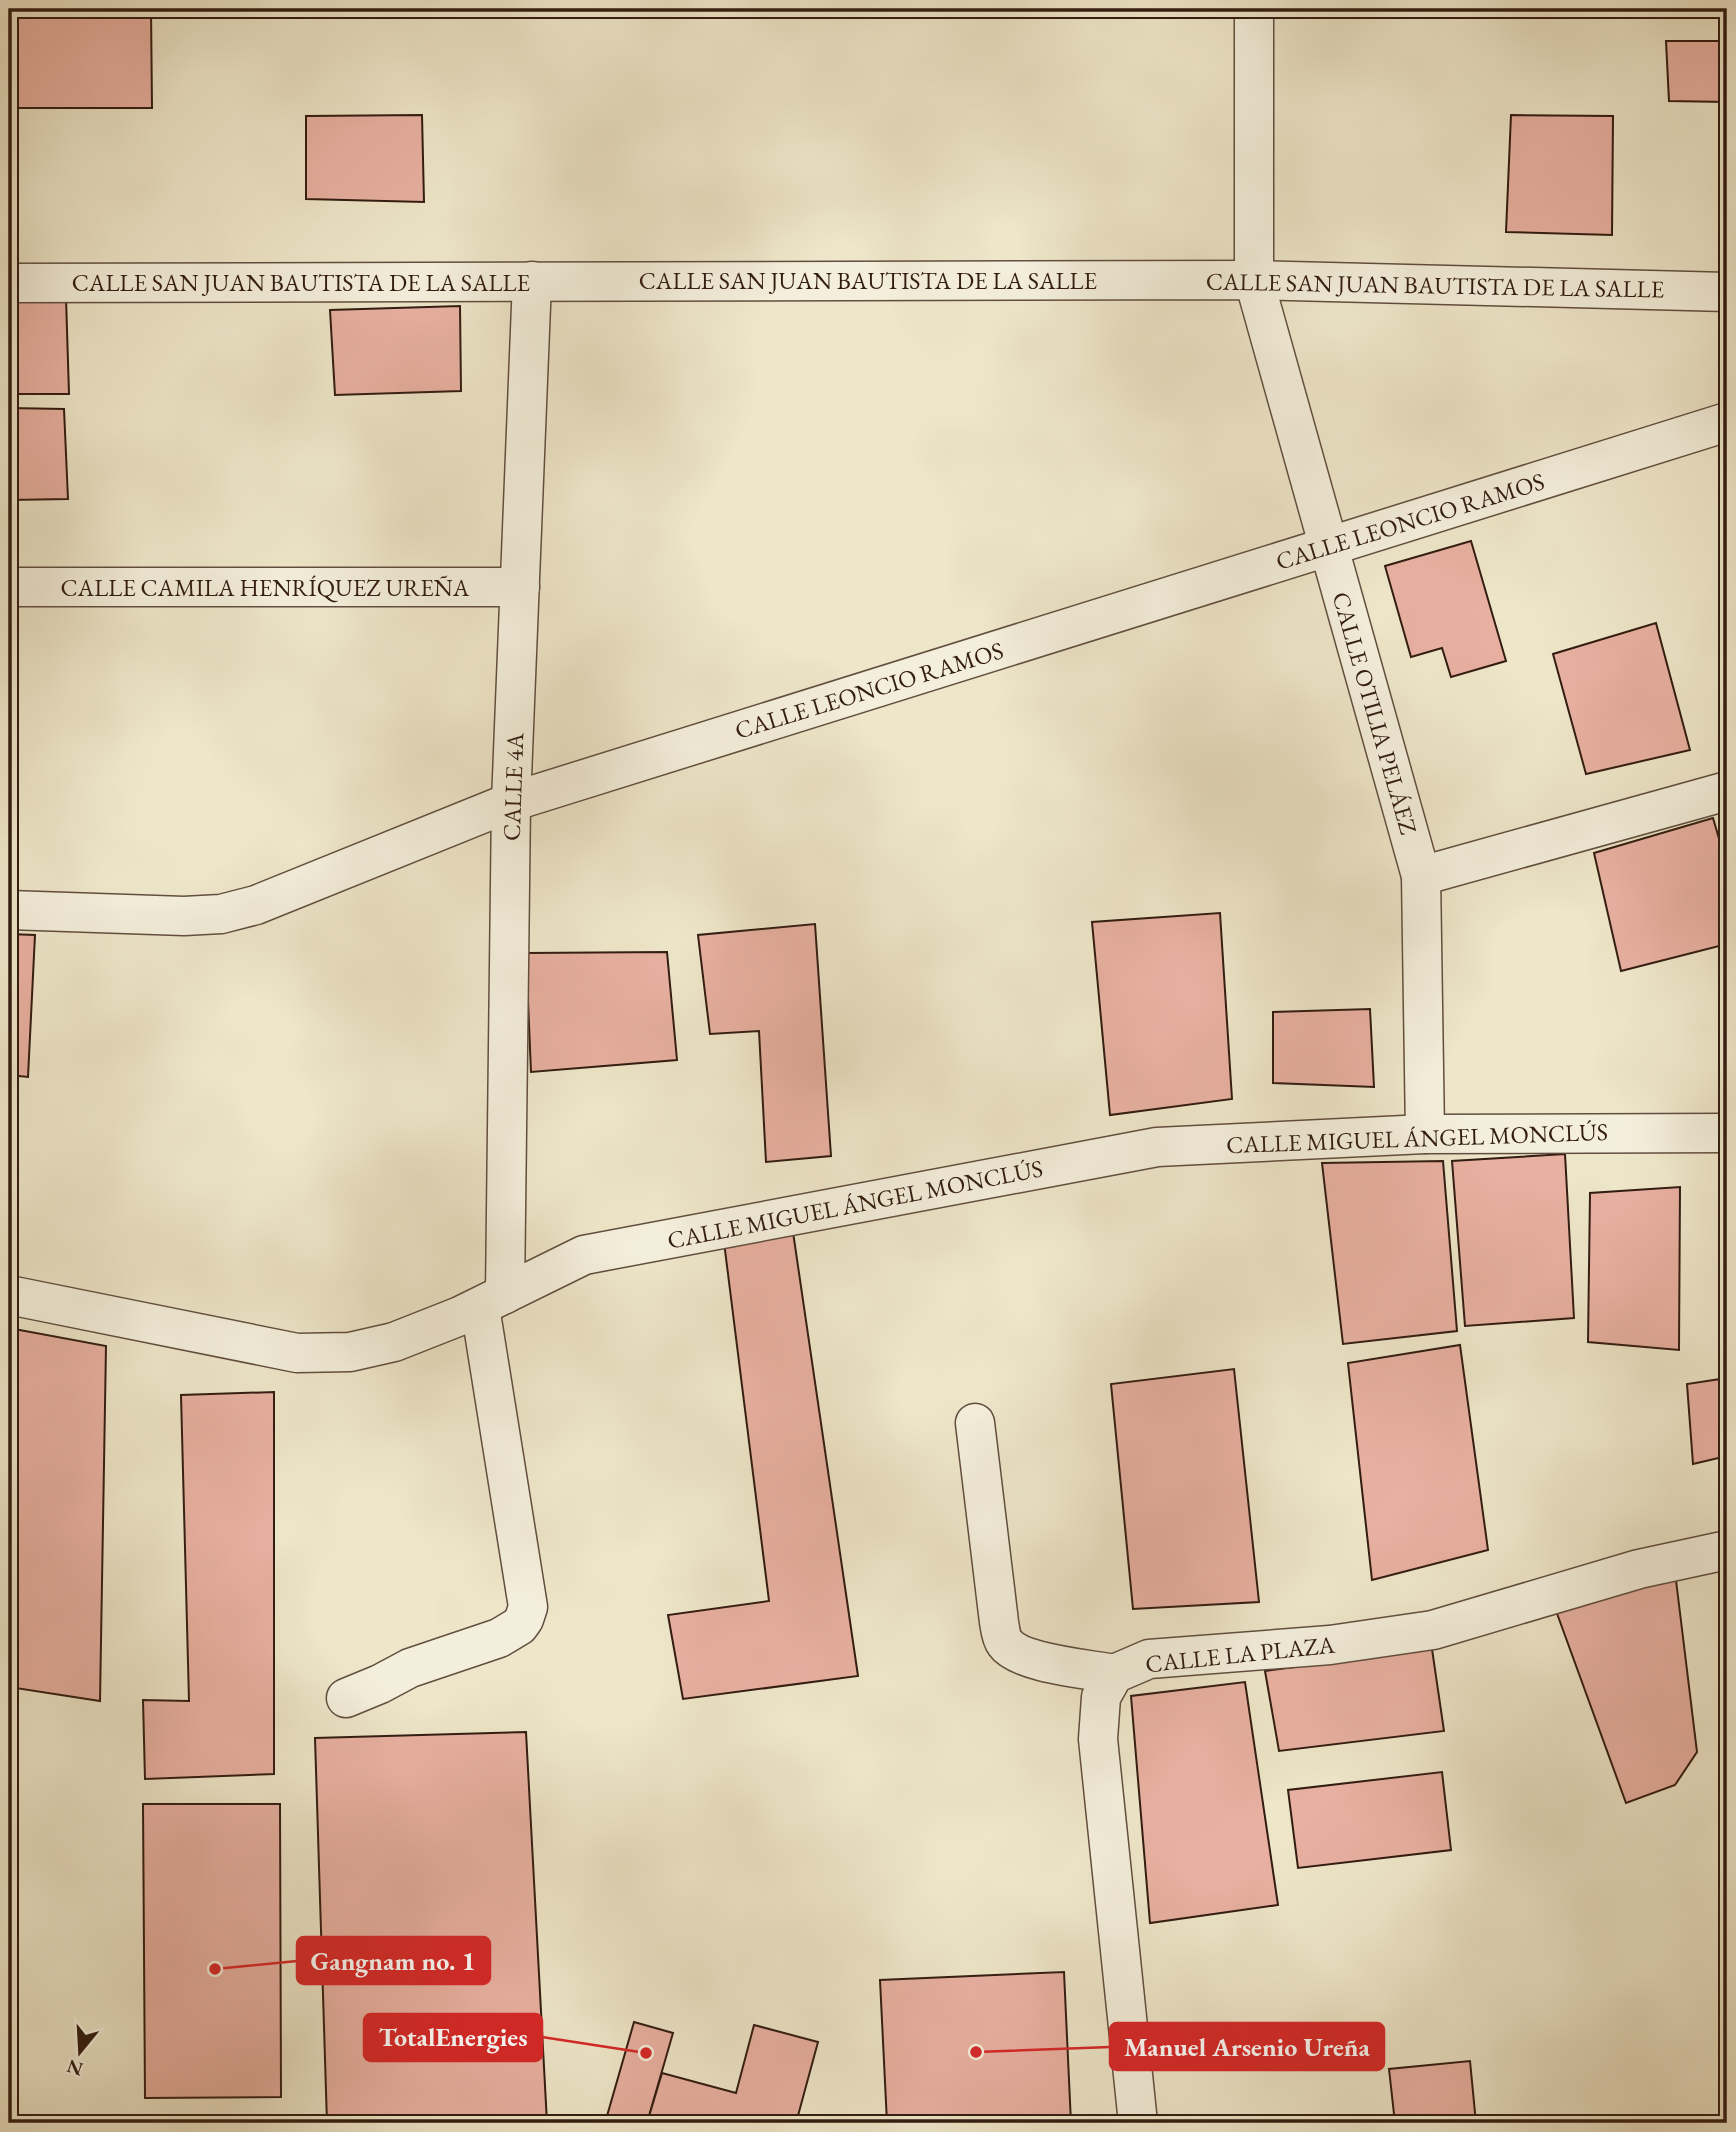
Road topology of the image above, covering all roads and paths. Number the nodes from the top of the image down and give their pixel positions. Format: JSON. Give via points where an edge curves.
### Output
{"nodes":[{"id":1,"x":1254,"y":9,"type":"edge"},
{"id":2,"x":1254,"y":280,"type":"junction"},
{"id":3,"x":532,"y":281,"type":"junction"},
{"id":4,"x":9,"y":283,"type":"edge"},
{"id":5,"x":1727,"y":292,"type":"edge"},
{"id":6,"x":1727,"y":422,"type":"edge"},
{"id":7,"x":1327,"y":547,"type":"junction"},
{"id":8,"x":9,"y":587,"type":"edge"},
{"id":9,"x":520,"y":587,"type":"junction"},
{"id":10,"x":1727,"y":791,"type":"edge"},
{"id":11,"x":512,"y":803,"type":"junction"},
{"id":12,"x":1421,"y":876,"type":"junction"},
{"id":13,"x":9,"y":910,"type":"edge"},
{"id":14,"x":1727,"y":1133,"type":"edge"},
{"id":15,"x":1425,"y":1134,"type":"junction"},
{"id":16,"x":9,"y":1295,"type":"edge"},
{"id":17,"x":492,"y":1301,"type":"junction"},
{"id":18,"x":975,"y":1423,"type":"dead end"},
{"id":19,"x":1727,"y":1550,"type":"edge"},
{"id":20,"x":1114,"y":1674,"type":"junction"},
{"id":21,"x":346,"y":1698,"type":"dead end"},
{"id":22,"x":1138,"y":2123,"type":"edge"}],
"edges":[{"from":1,"to":2,"type":"street","name":"CALLE OTILIA PELÁEZ"},
{"from":2,"to":3,"type":"street","name":"CALLE SAN JUAN BAUTISTA DE LA SALLE"},
{"from":2,"to":5,"type":"street","name":"CALLE SAN JUAN BAUTISTA DE LA SALLE"},
{"from":2,"to":7,"type":"street","name":"CALLE OTILIA PELÁEZ"},
{"from":3,"to":4,"type":"street","name":"CALLE SAN JUAN BAUTISTA DE LA SALLE"},
{"from":3,"to":9,"type":"street","name":"CALLE 4A"},
{"from":6,"to":7,"type":"street","name":"CALLE LEONCIO RAMOS"},
{"from":7,"to":11,"type":"street","name":"CALLE LEONCIO RAMOS"},
{"from":7,"to":12,"type":"street","name":"CALLE OTILIA PELÁEZ"},
{"from":8,"to":9,"type":"street","name":"CALLE CAMILA HENRÍQUEZ UREÑA"},
{"from":9,"to":11,"type":"street","name":"CALLE 4A"},
{"from":10,"to":12,"type":"street"},
{"from":11,"to":13,"type":"street","name":"CALLE LEONCIO RAMOS","via":[[256,905],[221,914]]},
{"from":11,"to":17,"type":"street","name":"CALLE 4A"},
{"from":12,"to":15,"type":"street","name":"CALLE OTILIA PELÁEZ"},
{"from":14,"to":15,"type":"street","name":"CALLE MIGUEL ÁNGEL MONCLÚS"},
{"from":15,"to":17,"type":"street","name":"CALLE MIGUEL ÁNGEL MONCLÚS","via":[[1157,1147],[584,1255]]},
{"from":16,"to":17,"type":"street","name":"CALLE MIGUEL ÁNGEL MONCLÚS","via":[[297,1353],[350,1352],[394,1342]]},
{"from":17,"to":21,"type":"street","name":"CALLE 4A","via":[[528,1607],[524,1619],[499,1638],[410,1668]]},
{"from":18,"to":20,"type":"street","via":[[1005,1643],[1019,1654],[1040,1660]]},
{"from":19,"to":20,"type":"street","name":"CALLE LA PLAZA","via":[[1639,1569],[1433,1630],[1330,1645],[1149,1659]]},
{"from":20,"to":22,"type":"street","name":"CALLE LA PLAZA","via":[[1101,1697],[1098,1740]]}]}
